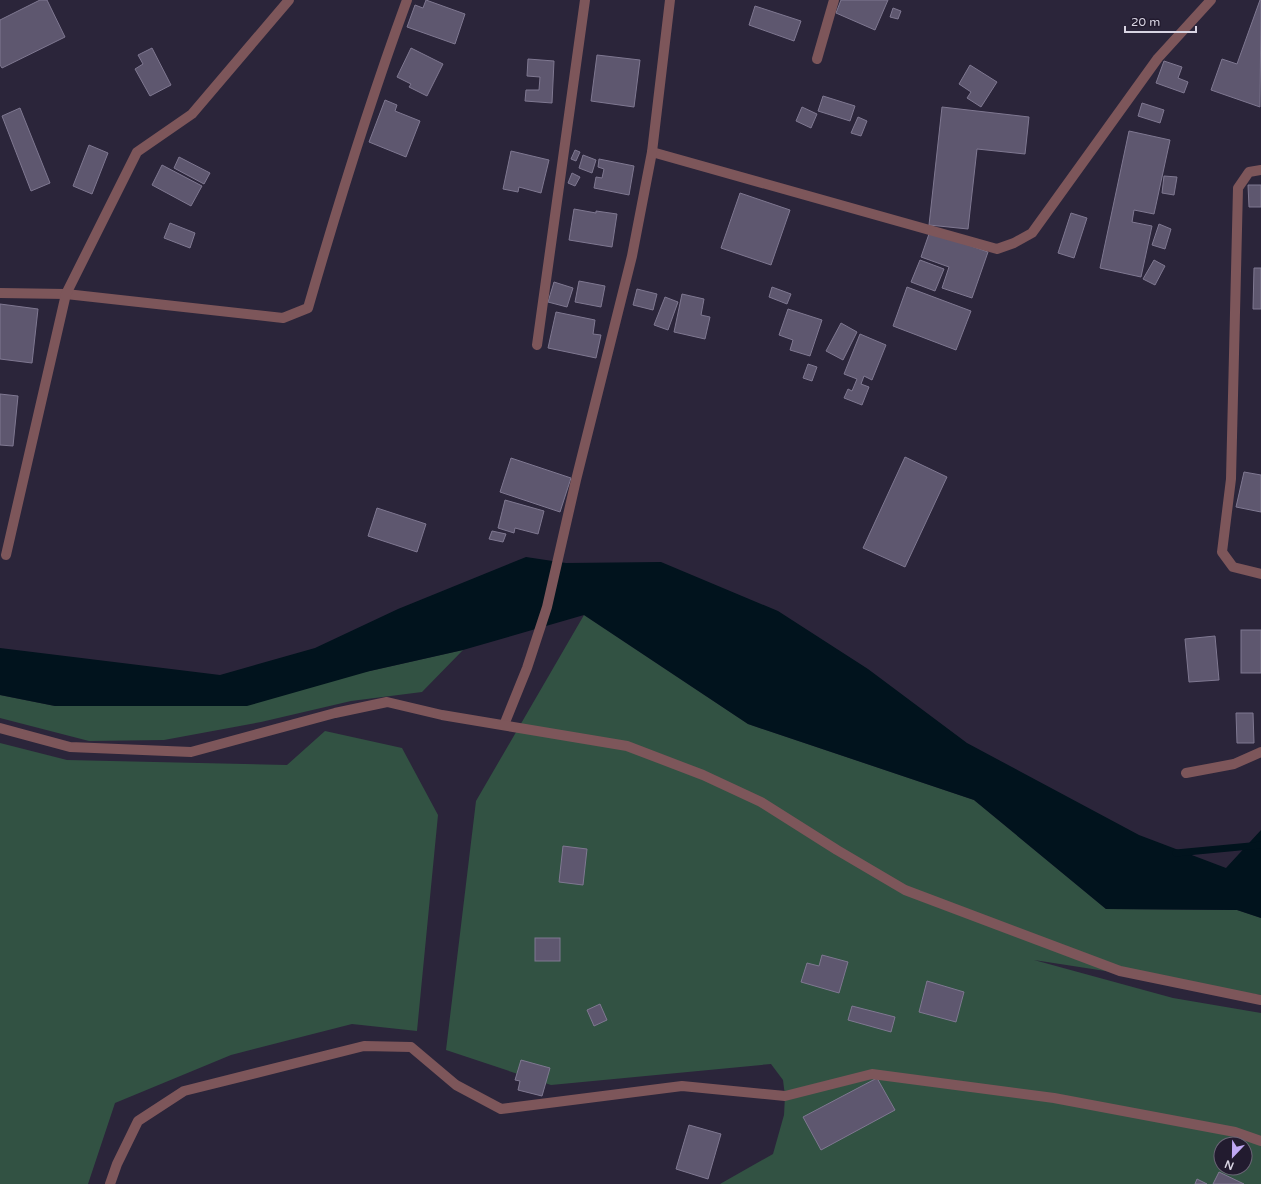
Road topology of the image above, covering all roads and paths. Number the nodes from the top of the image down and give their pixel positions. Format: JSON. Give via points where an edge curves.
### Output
{"nodes":[{"id":1,"x":289,"y":0,"type":"edge"},
{"id":2,"x":407,"y":0,"type":"edge"},
{"id":3,"x":585,"y":0,"type":"edge"},
{"id":4,"x":670,"y":0,"type":"edge"},
{"id":5,"x":834,"y":0,"type":"edge"},
{"id":6,"x":1211,"y":0,"type":"edge"},
{"id":7,"x":817,"y":58,"type":"dead end"},
{"id":8,"x":652,"y":152,"type":"junction"},
{"id":9,"x":1261,"y":170,"type":"edge"},
{"id":10,"x":0,"y":293,"type":"edge"},
{"id":11,"x":66,"y":294,"type":"junction"},
{"id":12,"x":538,"y":345,"type":"dead end"},
{"id":13,"x":6,"y":555,"type":"dead end"},
{"id":14,"x":1261,"y":574,"type":"edge"},
{"id":15,"x":504,"y":725,"type":"junction"},
{"id":16,"x":0,"y":728,"type":"edge"},
{"id":17,"x":1261,"y":752,"type":"edge"},
{"id":18,"x":1186,"y":773,"type":"dead end"},
{"id":19,"x":1261,"y":1000,"type":"edge"},
{"id":20,"x":1261,"y":1141,"type":"edge"},
{"id":21,"x":110,"y":1184,"type":"edge"}],
"edges":[{"from":1,"to":11,"type":"street","via":[[192,114],[137,152]]},
{"from":2,"to":11,"type":"street","via":[[346,178],[308,308],[283,318]]},
{"from":3,"to":12,"type":"street"},
{"from":4,"to":8,"type":"street"},
{"from":5,"to":7,"type":"street"},
{"from":6,"to":8,"type":"street","via":[[1158,58],[1032,233],[998,249]]},
{"from":8,"to":15,"type":"street","via":[[632,256],[547,607],[527,668]]},
{"from":9,"to":14,"type":"street","via":[[1249,172],[1238,188],[1232,479],[1222,552],[1233,567]]},
{"from":10,"to":11,"type":"street"},
{"from":11,"to":13,"type":"street"},
{"from":15,"to":16,"type":"street","via":[[442,715],[387,702],[335,713],[191,752],[70,747]]},
{"from":15,"to":19,"type":"street","via":[[627,746],[703,775],[761,802],[905,890],[1120,971]]},
{"from":17,"to":18,"type":"street","via":[[1234,764]]},
{"from":20,"to":21,"type":"street","via":[[1235,1132],[1054,1098],[872,1074],[785,1096],[682,1086],[501,1109],[456,1085],[412,1047],[364,1046],[184,1091],[138,1121]]}]}
